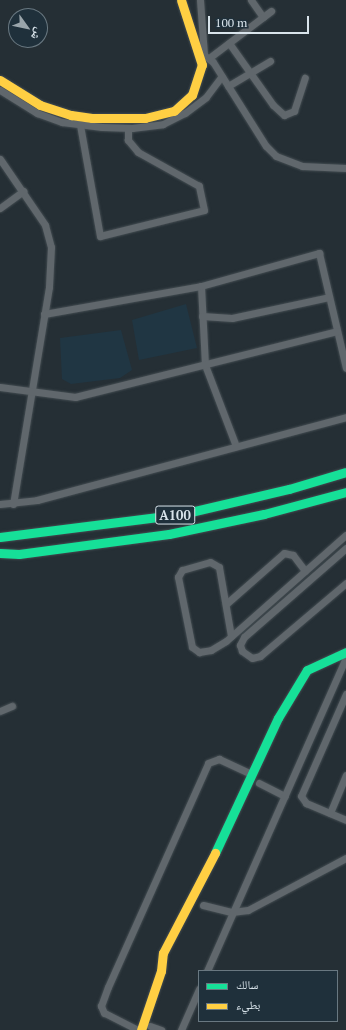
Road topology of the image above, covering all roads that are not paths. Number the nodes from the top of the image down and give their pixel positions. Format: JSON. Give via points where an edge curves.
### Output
{"nodes":[{"id":1,"x":181,"y":0,"type":"edge"},
{"id":2,"x":200,"y":0,"type":"edge"},
{"id":3,"x":252,"y":0,"type":"edge"},
{"id":4,"x":271,"y":11,"type":"dead end"},
{"id":5,"x":263,"y":17,"type":"junction"},
{"id":6,"x":229,"y":42,"type":"junction"},
{"id":7,"x":204,"y":55,"type":"junction"},
{"id":8,"x":270,"y":61,"type":"dead end"},
{"id":9,"x":250,"y":72,"type":"junction"},
{"id":10,"x":222,"y":76,"type":"junction"},
{"id":11,"x":305,"y":78,"type":"dead end"},
{"id":12,"x":0,"y":80,"type":"edge"},
{"id":13,"x":228,"y":86,"type":"junction"},
{"id":14,"x":0,"y":90,"type":"edge"},
{"id":15,"x":80,"y":125,"type":"junction"},
{"id":16,"x":128,"y":128,"type":"junction"},
{"id":17,"x":0,"y":159,"type":"edge"},
{"id":18,"x":346,"y":168,"type":"edge"},
{"id":19,"x":23,"y":191,"type":"junction"},
{"id":20,"x":0,"y":208,"type":"edge"},
{"id":21,"x":201,"y":286,"type":"junction"},
{"id":22,"x":329,"y":297,"type":"junction"},
{"id":23,"x":44,"y":314,"type":"junction"},
{"id":24,"x":202,"y":316,"type":"junction"},
{"id":25,"x":337,"y":331,"type":"junction"},
{"id":26,"x":205,"y":365,"type":"junction"},
{"id":27,"x":346,"y":368,"type":"edge"},
{"id":28,"x":0,"y":387,"type":"edge"},
{"id":29,"x":31,"y":392,"type":"junction"},
{"id":30,"x":346,"y":417,"type":"edge"},
{"id":31,"x":236,"y":446,"type":"junction"},
{"id":32,"x":346,"y":472,"type":"edge"},
{"id":33,"x":346,"y":492,"type":"edge"},
{"id":34,"x":0,"y":504,"type":"edge"},
{"id":35,"x":13,"y":504,"type":"junction"},
{"id":36,"x":346,"y":535,"type":"edge"},
{"id":37,"x":0,"y":537,"type":"edge"},
{"id":38,"x":346,"y":548,"type":"edge"},
{"id":39,"x":0,"y":553,"type":"edge"},
{"id":40,"x":305,"y":571,"type":"junction"},
{"id":41,"x":346,"y":583,"type":"edge"},
{"id":42,"x":226,"y":604,"type":"junction"},
{"id":43,"x":231,"y":636,"type":"junction"},
{"id":44,"x":346,"y":652,"type":"edge"},
{"id":45,"x":346,"y":658,"type":"edge"},
{"id":46,"x":346,"y":694,"type":"edge"},
{"id":47,"x":12,"y":706,"type":"dead end"},
{"id":48,"x":0,"y":711,"type":"edge"},
{"id":49,"x":251,"y":774,"type":"junction"},
{"id":50,"x":346,"y":775,"type":"edge"},
{"id":51,"x":259,"y":784,"type":"dead end"},
{"id":52,"x":285,"y":796,"type":"junction"},
{"id":53,"x":330,"y":813,"type":"junction"},
{"id":54,"x":346,"y":820,"type":"edge"},
{"id":55,"x":346,"y":858,"type":"edge"},
{"id":56,"x":203,"y":905,"type":"dead end"},
{"id":57,"x":232,"y":912,"type":"junction"},
{"id":58,"x":207,"y":970,"type":"edge"},
{"id":59,"x":198,"y":991,"type":"edge"},
{"id":60,"x":150,"y":1026,"type":"dead end"},
{"id":61,"x":139,"y":1030,"type":"edge"},
{"id":62,"x":161,"y":1030,"type":"edge"},
{"id":63,"x":181,"y":1030,"type":"edge"}],
"edges":[{"from":1,"to":7,"type":"main road"},
{"from":2,"to":7,"type":"street"},
{"from":3,"to":5,"type":"street"},
{"from":4,"to":5,"type":"street"},
{"from":5,"to":6,"type":"street"},
{"from":6,"to":7,"type":"street"},
{"from":6,"to":9,"type":"street"},
{"from":7,"to":10,"type":"street"},
{"from":7,"to":12,"type":"main road","via":[[200,76],[192,95],[174,111],[160,116],[116,119],[71,115],[40,105]]},
{"from":8,"to":9,"type":"street"},
{"from":9,"to":11,"type":"street","via":[[273,105],[287,115],[294,111]]},
{"from":9,"to":13,"type":"street"},
{"from":10,"to":13,"type":"street"},
{"from":10,"to":16,"type":"street","via":[[206,97],[185,113],[163,124]]},
{"from":13,"to":18,"type":"street","via":[[266,146],[276,156],[302,166]]},
{"from":14,"to":15,"type":"street","via":[[46,116]]},
{"from":15,"to":16,"type":"street"},
{"from":15,"to":16,"type":"street","via":[[100,236],[204,210],[199,186],[138,152],[128,140]]},
{"from":17,"to":19,"type":"street"},
{"from":19,"to":20,"type":"street"},
{"from":19,"to":23,"type":"street","via":[[45,225],[51,247]]},
{"from":21,"to":22,"type":"street","via":[[319,253]]},
{"from":21,"to":23,"type":"street"},
{"from":21,"to":24,"type":"street"},
{"from":22,"to":24,"type":"street","via":[[232,318]]},
{"from":22,"to":25,"type":"street"},
{"from":23,"to":29,"type":"street"},
{"from":24,"to":26,"type":"street"},
{"from":25,"to":26,"type":"street"},
{"from":25,"to":27,"type":"street"},
{"from":26,"to":29,"type":"street","via":[[75,397]]},
{"from":26,"to":31,"type":"street"},
{"from":28,"to":29,"type":"street"},
{"from":29,"to":35,"type":"street"},
{"from":30,"to":31,"type":"street"},
{"from":31,"to":35,"type":"street","via":[[37,500]]},
{"from":32,"to":37,"type":"main road","number":"A100","via":[[290,489],[182,514]]},
{"from":33,"to":39,"type":"main road","number":"A100","via":[[232,522],[169,534],[19,554]]},
{"from":34,"to":35,"type":"street"},
{"from":36,"to":40,"type":"street"},
{"from":38,"to":41,"type":"street","via":[[244,636],[240,645],[242,651],[252,658],[260,656]]},
{"from":40,"to":42,"type":"street","via":[[293,555],[284,553]]},
{"from":40,"to":43,"type":"street"},
{"from":42,"to":43,"type":"street"},
{"from":42,"to":43,"type":"street","via":[[217,565],[208,562],[187,567],[180,572],[178,577],[193,649],[199,652],[211,650]]},
{"from":44,"to":49,"type":"main road","via":[[314,665],[303,674]]},
{"from":45,"to":52,"type":"street"},
{"from":46,"to":53,"type":"street","via":[[302,793],[306,803]]},
{"from":47,"to":48,"type":"street"},
{"from":49,"to":61,"type":"main road","via":[[201,883],[162,954],[161,971]]},
{"from":49,"to":61,"type":"street","via":[[219,759],[208,763],[153,879],[101,1006],[104,1014]]},
{"from":50,"to":53,"type":"street"},
{"from":51,"to":52,"type":"street"},
{"from":52,"to":57,"type":"street"},
{"from":53,"to":54,"type":"street"},
{"from":55,"to":57,"type":"street","via":[[248,910]]},
{"from":56,"to":57,"type":"street"},
{"from":57,"to":58,"type":"street"},
{"from":59,"to":63,"type":"street"},
{"from":60,"to":62,"type":"street"}]}
